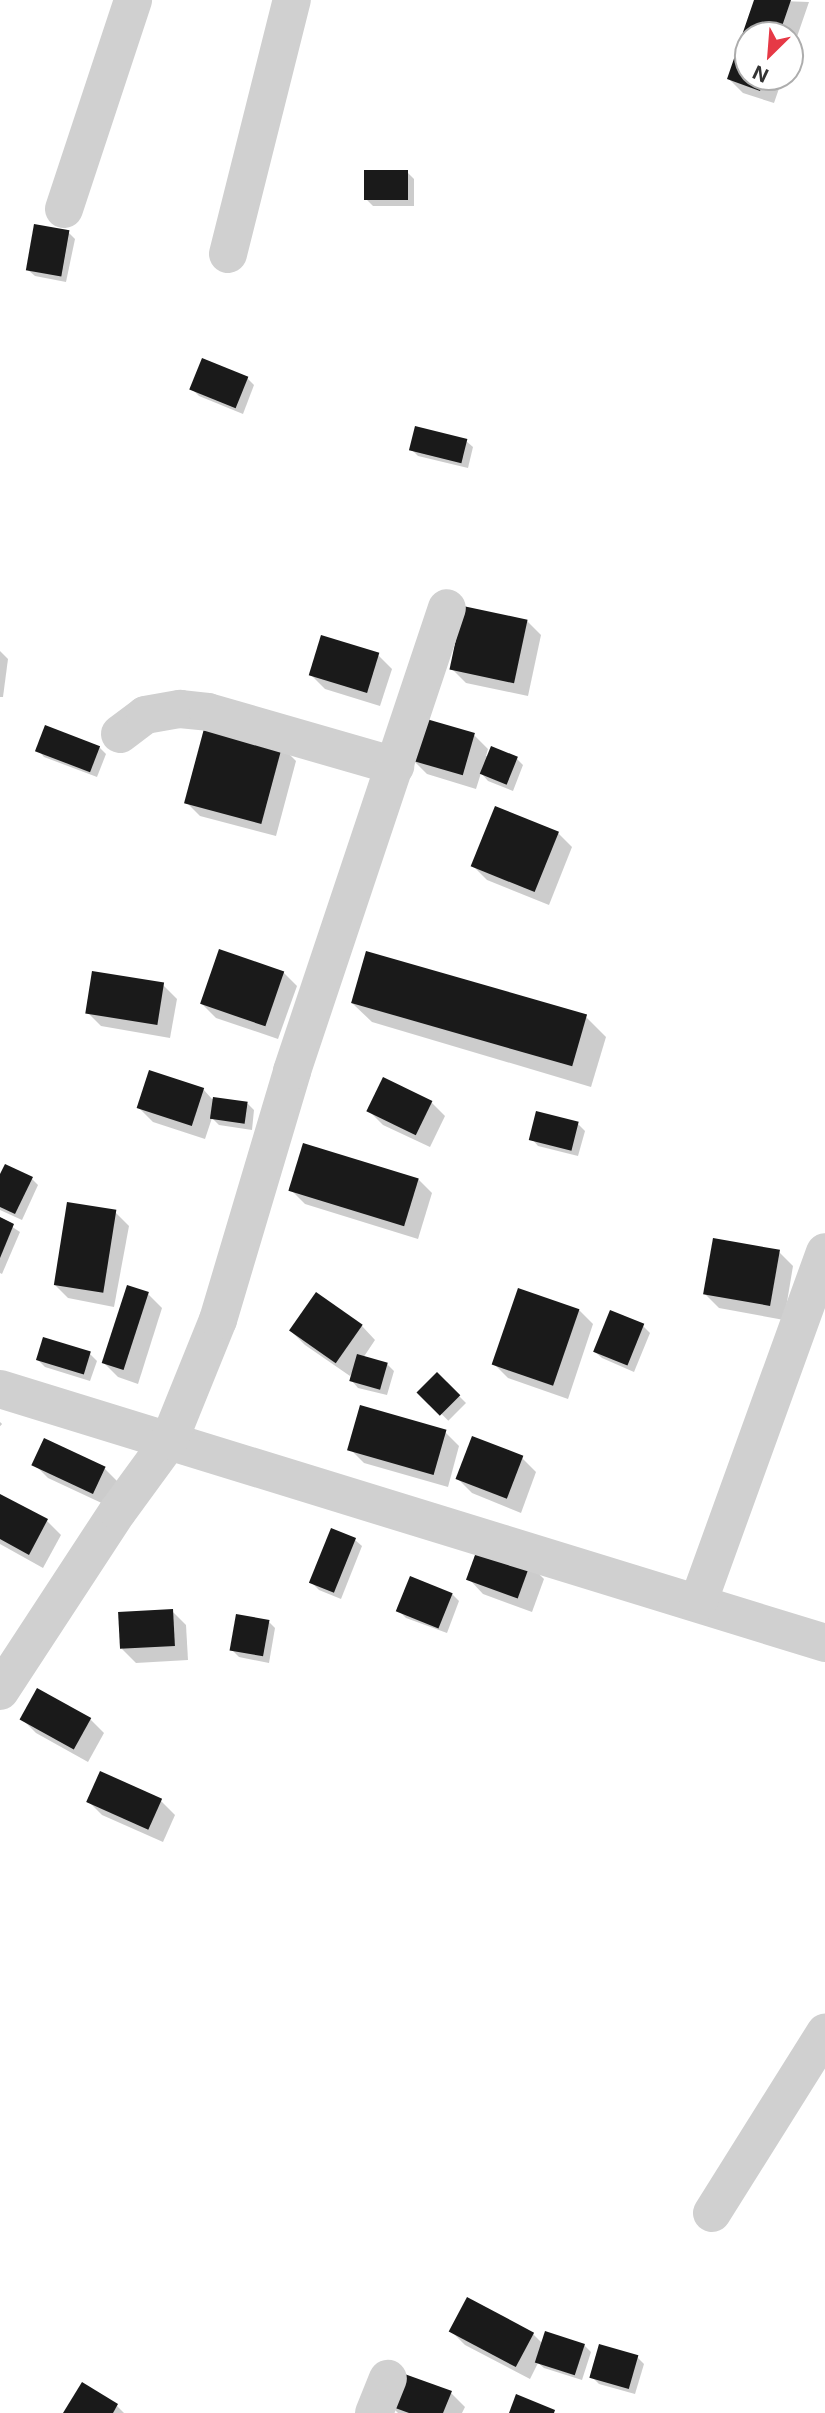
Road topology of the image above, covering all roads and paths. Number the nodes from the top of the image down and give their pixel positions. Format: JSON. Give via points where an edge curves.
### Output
{"nodes":[{"id":1,"x":134,"y":0,"type":"edge"},
{"id":2,"x":292,"y":0,"type":"edge"},
{"id":3,"x":64,"y":209,"type":"dead end"},
{"id":4,"x":228,"y":254,"type":"dead end"},
{"id":5,"x":447,"y":608,"type":"dead end"},
{"id":6,"x":120,"y":734,"type":"dead end"},
{"id":7,"x":395,"y":766,"type":"junction"},
{"id":8,"x":825,"y":1252,"type":"edge"},
{"id":9,"x":0,"y":1389,"type":"edge"},
{"id":10,"x":169,"y":1441,"type":"junction"},
{"id":11,"x":698,"y":1603,"type":"junction"},
{"id":12,"x":825,"y":1643,"type":"edge"},
{"id":13,"x":0,"y":1691,"type":"edge"},
{"id":14,"x":825,"y":2033,"type":"edge"},
{"id":15,"x":712,"y":2213,"type":"dead end"}],
"edges":[{"from":1,"to":3,"type":"street"},
{"from":2,"to":4,"type":"street"},
{"from":5,"to":7,"type":"street"},
{"from":6,"to":7,"type":"street","via":[[145,715],[180,709],[208,712]]},
{"from":7,"to":10,"type":"street","via":[[292,1071],[218,1320]]},
{"from":8,"to":11,"type":"street"},
{"from":9,"to":10,"type":"street"},
{"from":10,"to":11,"type":"street"},
{"from":10,"to":13,"type":"street"},
{"from":11,"to":12,"type":"street"},
{"from":14,"to":15,"type":"street"}]}
